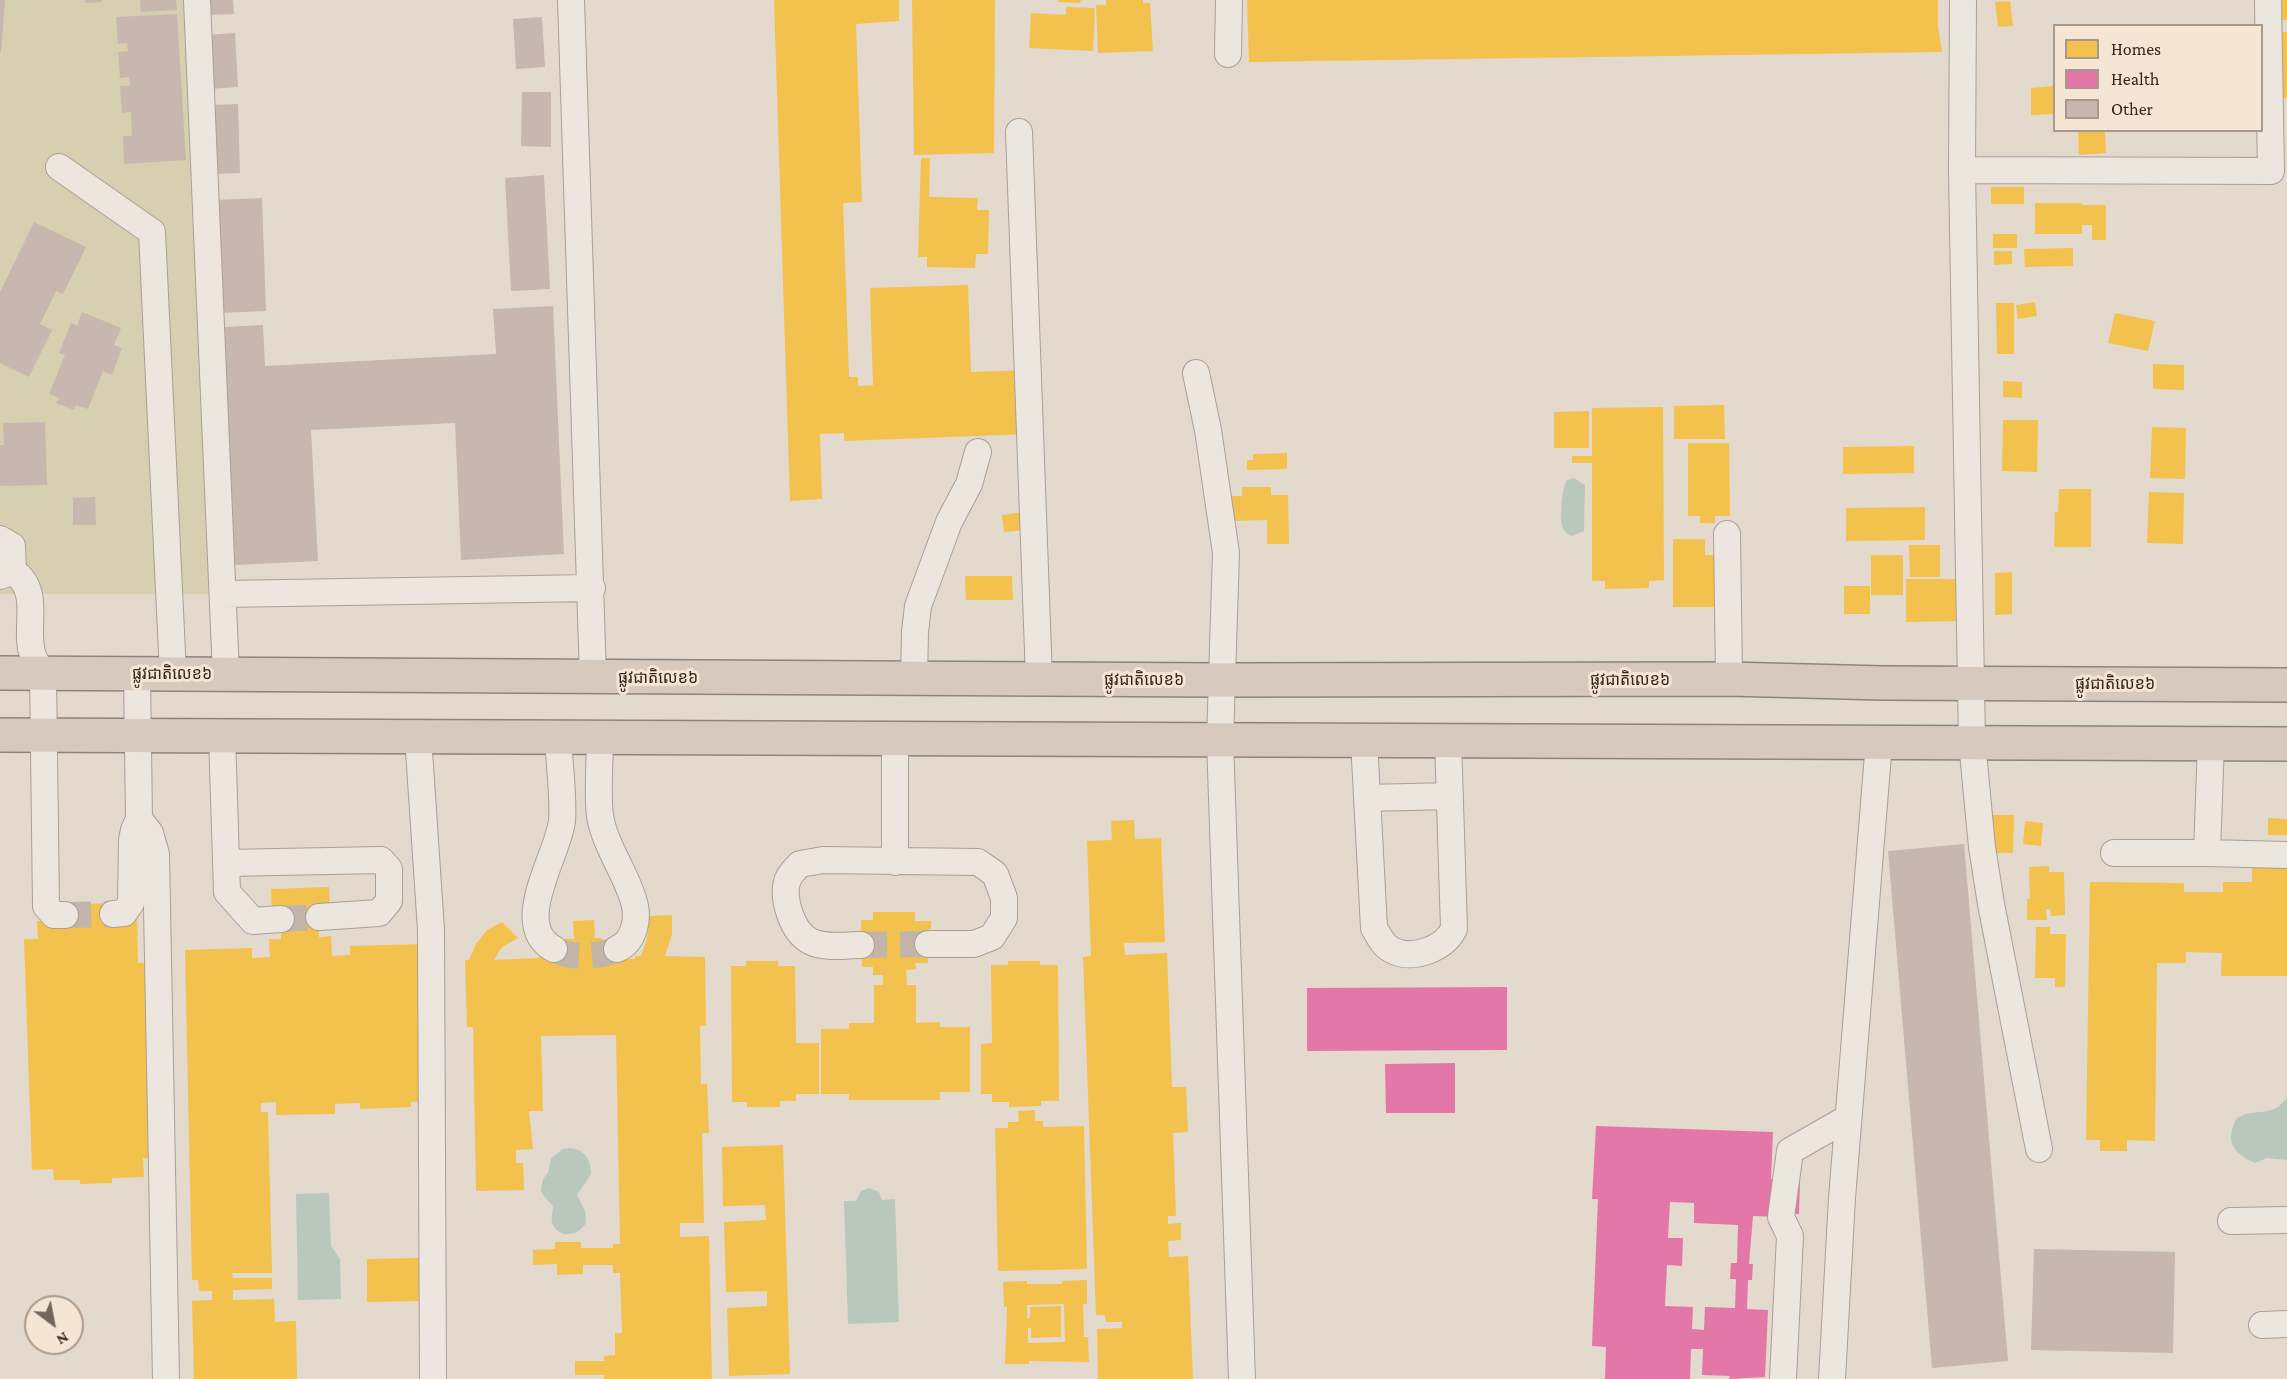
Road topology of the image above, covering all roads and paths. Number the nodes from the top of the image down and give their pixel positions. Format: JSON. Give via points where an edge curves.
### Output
{"nodes":[{"id":1,"x":197,"y":0,"type":"edge"},
{"id":2,"x":571,"y":0,"type":"edge"},
{"id":3,"x":1229,"y":0,"type":"edge"},
{"id":4,"x":1963,"y":0,"type":"edge"},
{"id":5,"x":2268,"y":1,"type":"edge"},
{"id":6,"x":1228,"y":54,"type":"dead end"},
{"id":7,"x":1019,"y":132,"type":"dead end"},
{"id":8,"x":59,"y":167,"type":"dead end"},
{"id":9,"x":1962,"y":170,"type":"junction"},
{"id":10,"x":1196,"y":373,"type":"dead end"},
{"id":11,"x":978,"y":452,"type":"dead end"},
{"id":12,"x":1727,"y":534,"type":"dead end"},
{"id":13,"x":0,"y":539,"type":"edge"},
{"id":14,"x":6,"y":574,"type":"edge"},
{"id":15,"x":592,"y":588,"type":"junction"},
{"id":16,"x":223,"y":594,"type":"junction"},
{"id":17,"x":0,"y":673,"type":"edge"},
{"id":18,"x":43,"y":673,"type":"junction"},
{"id":19,"x":137,"y":674,"type":"junction"},
{"id":20,"x":173,"y":674,"type":"junction"},
{"id":21,"x":226,"y":675,"type":"junction"},
{"id":22,"x":593,"y":677,"type":"junction"},
{"id":23,"x":914,"y":679,"type":"junction"},
{"id":24,"x":1039,"y":679,"type":"junction"},
{"id":25,"x":1730,"y":679,"type":"junction"},
{"id":26,"x":1221,"y":680,"type":"junction"},
{"id":27,"x":1972,"y":684,"type":"junction"},
{"id":28,"x":2287,"y":685,"type":"edge"},
{"id":29,"x":0,"y":735,"type":"edge"},
{"id":30,"x":44,"y":735,"type":"junction"},
{"id":31,"x":137,"y":736,"type":"junction"},
{"id":32,"x":222,"y":736,"type":"junction"},
{"id":33,"x":418,"y":736,"type":"junction"},
{"id":34,"x":558,"y":737,"type":"junction"},
{"id":35,"x":600,"y":737,"type":"junction"},
{"id":36,"x":895,"y":738,"type":"junction"},
{"id":37,"x":1220,"y":740,"type":"junction"},
{"id":38,"x":1364,"y":740,"type":"junction"},
{"id":39,"x":1448,"y":740,"type":"junction"},
{"id":40,"x":1879,"y":742,"type":"junction"},
{"id":41,"x":1972,"y":742,"type":"junction"},
{"id":42,"x":2211,"y":743,"type":"junction"},
{"id":43,"x":2287,"y":744,"type":"edge"},
{"id":44,"x":1450,"y":796,"type":"junction"},
{"id":45,"x":1367,"y":798,"type":"junction"},
{"id":46,"x":140,"y":819,"type":"junction"},
{"id":47,"x":2114,"y":853,"type":"dead end"},
{"id":48,"x":2207,"y":854,"type":"junction"},
{"id":49,"x":2287,"y":855,"type":"edge"},
{"id":50,"x":895,"y":862,"type":"junction"},
{"id":51,"x":226,"y":863,"type":"junction"},
{"id":52,"x":113,"y":914,"type":"tunnel mouth"},
{"id":53,"x":65,"y":915,"type":"tunnel mouth"},
{"id":54,"x":319,"y":917,"type":"tunnel mouth"},
{"id":55,"x":281,"y":919,"type":"tunnel mouth"},
{"id":56,"x":928,"y":944,"type":"tunnel mouth"},
{"id":57,"x":861,"y":945,"type":"tunnel mouth"},
{"id":58,"x":554,"y":949,"type":"tunnel mouth"},
{"id":59,"x":617,"y":949,"type":"tunnel mouth"},
{"id":60,"x":1848,"y":1118,"type":"junction"},
{"id":61,"x":2039,"y":1149,"type":"dead end"},
{"id":62,"x":2287,"y":1220,"type":"edge"},
{"id":63,"x":2231,"y":1221,"type":"dead end"},
{"id":64,"x":166,"y":1379,"type":"edge"},
{"id":65,"x":434,"y":1379,"type":"edge"},
{"id":66,"x":1242,"y":1379,"type":"edge"},
{"id":67,"x":1783,"y":1379,"type":"edge"},
{"id":68,"x":1832,"y":1379,"type":"edge"}],
"edges":[{"from":1,"to":16,"type":"street"},
{"from":2,"to":15,"type":"street"},
{"from":3,"to":6,"type":"street"},
{"from":4,"to":9,"type":"street"},
{"from":5,"to":9,"type":"street","via":[[2271,171]]},
{"from":7,"to":24,"type":"street"},
{"from":8,"to":20,"type":"street","via":[[152,232]]},
{"from":9,"to":27,"type":"street"},
{"from":10,"to":26,"type":"street","via":[[1226,553]]},
{"from":11,"to":23,"type":"street","via":[[969,484],[949,522],[918,606]]},
{"from":12,"to":25,"type":"street"},
{"from":13,"to":14,"type":"street","via":[[12,546]]},
{"from":14,"to":18,"type":"street","via":[[23,578],[29,589],[33,656]]},
{"from":15,"to":16,"type":"street"},
{"from":15,"to":22,"type":"street"},
{"from":16,"to":21,"type":"street"},
{"from":17,"to":18,"type":"highway","name":"ផ្លូវជាតិលេខ៦"},
{"from":18,"to":19,"type":"highway","name":"ផ្លូវជាតិលេខ៦"},
{"from":18,"to":30,"type":"street"},
{"from":19,"to":20,"type":"highway","name":"ផ្លូវជាតិលេខ៦"},
{"from":19,"to":31,"type":"street"},
{"from":20,"to":21,"type":"highway","name":"ផ្លូវជាតិលេខ៦"},
{"from":21,"to":22,"type":"highway","name":"ផ្លូវជាតិលេខ៦"},
{"from":22,"to":23,"type":"highway","name":"ផ្លូវជាតិលេខ៦"},
{"from":23,"to":24,"type":"highway","name":"ផ្លូវជាតិលេខ៦"},
{"from":24,"to":26,"type":"highway","name":"ផ្លូវជាតិលេខ៦"},
{"from":25,"to":26,"type":"highway","name":"ផ្លូវជាតិលេខ៦"},
{"from":25,"to":27,"type":"highway","name":"ផ្លូវជាតិលេខ៦"},
{"from":26,"to":37,"type":"street"},
{"from":27,"to":28,"type":"highway","name":"ផ្លូវជាតិលេខ៦"},
{"from":27,"to":41,"type":"street"},
{"from":29,"to":30,"type":"highway"},
{"from":30,"to":31,"type":"highway"},
{"from":30,"to":53,"type":"street","via":[[45,906],[54,915]]},
{"from":31,"to":32,"type":"highway"},
{"from":31,"to":46,"type":"street"},
{"from":32,"to":33,"type":"highway"},
{"from":32,"to":51,"type":"street"},
{"from":33,"to":34,"type":"highway"},
{"from":33,"to":65,"type":"street","via":[[431,930]]},
{"from":34,"to":35,"type":"highway"},
{"from":34,"to":58,"type":"street","via":[[562,820],[555,851],[536,897],[536,926],[546,945]]},
{"from":35,"to":36,"type":"highway"},
{"from":35,"to":59,"type":"street","via":[[600,817],[635,903],[634,931],[625,946]]},
{"from":36,"to":37,"type":"highway"},
{"from":36,"to":50,"type":"street"},
{"from":37,"to":38,"type":"highway"},
{"from":37,"to":66,"type":"street"},
{"from":38,"to":39,"type":"highway"},
{"from":38,"to":45,"type":"street"},
{"from":39,"to":40,"type":"highway"},
{"from":39,"to":44,"type":"street"},
{"from":40,"to":41,"type":"highway"},
{"from":40,"to":60,"type":"street"},
{"from":41,"to":42,"type":"highway"},
{"from":41,"to":61,"type":"street","via":[[1991,904]]},
{"from":42,"to":43,"type":"highway"},
{"from":42,"to":48,"type":"street"},
{"from":44,"to":45,"type":"street"},
{"from":44,"to":45,"type":"street","via":[[1454,929],[1440,945],[1416,954],[1390,950],[1374,928]]},
{"from":46,"to":52,"type":"street","via":[[132,840],[131,903],[124,913]]},
{"from":46,"to":64,"type":"street","via":[[150,833],[156,854]]},
{"from":47,"to":48,"type":"street"},
{"from":48,"to":49,"type":"street"},
{"from":50,"to":56,"type":"street","via":[[978,862],[995,874],[1004,898],[1004,918],[992,937],[974,944]]},
{"from":50,"to":57,"type":"street","via":[[824,860],[800,864],[788,878],[786,900],[796,929],[809,941]]},
{"from":51,"to":54,"type":"street","via":[[381,860],[389,869],[389,901],[379,913]]},
{"from":51,"to":55,"type":"street","via":[[226,892],[253,921]]},
{"from":60,"to":67,"type":"street","via":[[1790,1151],[1781,1217],[1790,1236]]},
{"from":60,"to":68,"type":"street"},
{"from":62,"to":63,"type":"street"}]}
